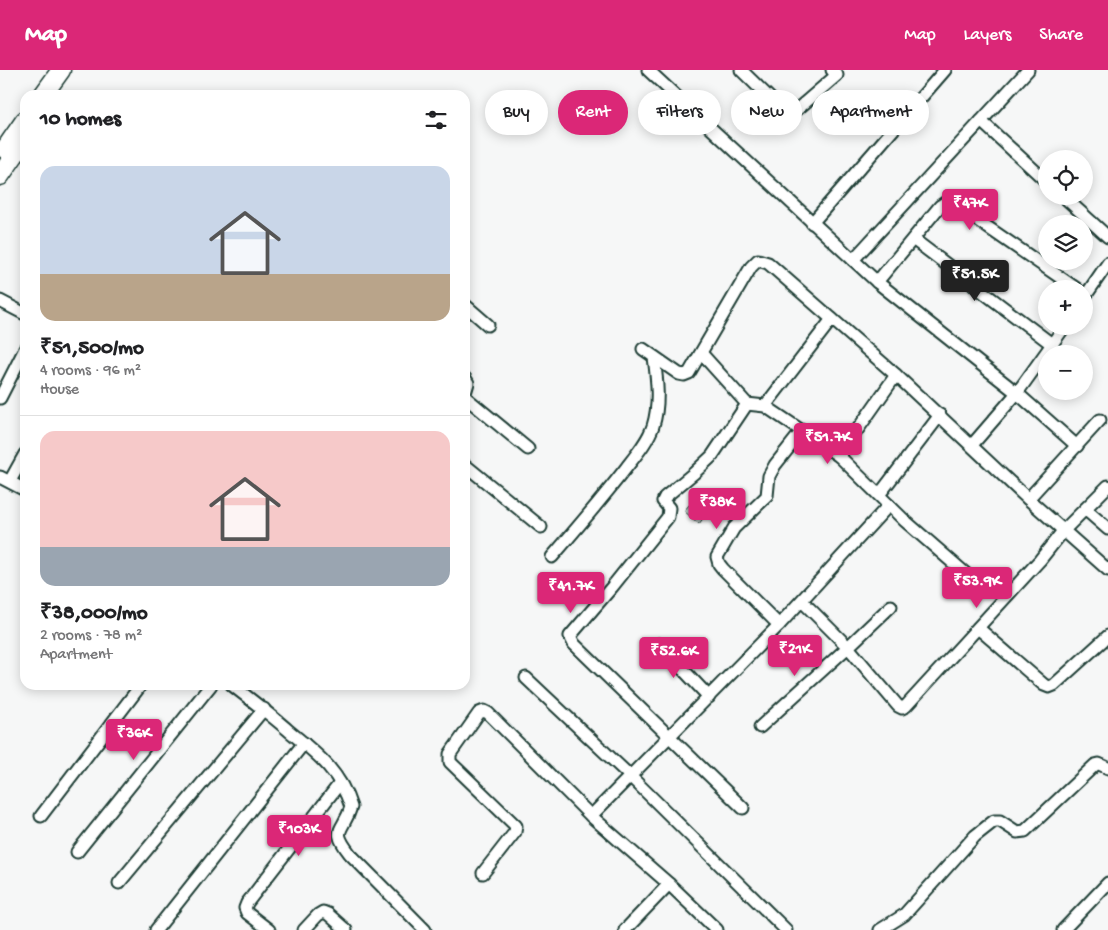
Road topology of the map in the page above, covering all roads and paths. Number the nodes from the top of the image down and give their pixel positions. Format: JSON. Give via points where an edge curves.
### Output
{"nodes":[{"id":1,"x":60,"y":70,"type":"edge"},
{"id":2,"x":74,"y":70,"type":"edge"},
{"id":3,"x":741,"y":70,"type":"edge"},
{"id":4,"x":945,"y":70,"type":"edge"},
{"id":5,"x":1028,"y":70,"type":"edge"},
{"id":6,"x":837,"y":72,"type":"edge"},
{"id":7,"x":656,"y":73,"type":"edge"},
{"id":8,"x":46,"y":90,"type":"edge"},
{"id":9,"x":60,"y":90,"type":"edge"},
{"id":10,"x":981,"y":121,"type":"junction"},
{"id":11,"x":20,"y":127,"type":"edge"},
{"id":12,"x":20,"y":147,"type":"edge"},
{"id":13,"x":0,"y":156,"type":"edge"},
{"id":14,"x":1038,"y":174,"type":"edge"},
{"id":15,"x":0,"y":176,"type":"edge"},
{"id":16,"x":1073,"y":205,"type":"edge"},
{"id":17,"x":812,"y":223,"type":"junction"},
{"id":18,"x":1108,"y":237,"type":"edge"},
{"id":19,"x":913,"y":239,"type":"junction"},
{"id":20,"x":853,"y":260,"type":"junction"},
{"id":21,"x":1108,"y":262,"type":"edge"},
{"id":22,"x":1063,"y":280,"type":"edge"},
{"id":23,"x":1093,"y":281,"type":"edge"},
{"id":24,"x":877,"y":282,"type":"junction"},
{"id":25,"x":0,"y":301,"type":"edge"},
{"id":26,"x":470,"y":309,"type":"edge"},
{"id":27,"x":20,"y":311,"type":"edge"},
{"id":28,"x":832,"y":319,"type":"junction"},
{"id":29,"x":488,"y":324,"type":"dead end"},
{"id":30,"x":1059,"y":335,"type":"edge"},
{"id":31,"x":1053,"y":344,"type":"junction"},
{"id":32,"x":643,"y":350,"type":"dead end"},
{"id":33,"x":701,"y":353,"type":"junction"},
{"id":34,"x":654,"y":357,"type":"junction"},
{"id":35,"x":20,"y":359,"type":"edge"},
{"id":36,"x":896,"y":375,"type":"junction"},
{"id":37,"x":1017,"y":393,"type":"junction"},
{"id":38,"x":0,"y":398,"type":"edge"},
{"id":39,"x":470,"y":401,"type":"edge"},
{"id":40,"x":747,"y":404,"type":"junction"},
{"id":41,"x":765,"y":406,"type":"junction"},
{"id":42,"x":940,"y":416,"type":"junction"},
{"id":43,"x":1100,"y":420,"type":"dead end"},
{"id":44,"x":802,"y":431,"type":"junction"},
{"id":45,"x":972,"y":445,"type":"junction"},
{"id":46,"x":1077,"y":446,"type":"junction"},
{"id":47,"x":528,"y":449,"type":"dead end"},
{"id":48,"x":839,"y":456,"type":"junction"},
{"id":49,"x":20,"y":460,"type":"edge"},
{"id":50,"x":470,"y":469,"type":"edge"},
{"id":51,"x":5,"y":479,"type":"edge"},
{"id":52,"x":1108,"y":486,"type":"edge"},
{"id":53,"x":20,"y":487,"type":"edge"},
{"id":54,"x":879,"y":495,"type":"junction"},
{"id":55,"x":1028,"y":499,"type":"junction"},
{"id":56,"x":890,"y":505,"type":"junction"},
{"id":57,"x":1085,"y":509,"type":"junction"},
{"id":58,"x":541,"y":527,"type":"dead end"},
{"id":59,"x":1108,"y":529,"type":"edge"},
{"id":60,"x":1063,"y":531,"type":"junction"},
{"id":61,"x":552,"y":556,"type":"dead end"},
{"id":62,"x":1108,"y":570,"type":"edge"},
{"id":63,"x":966,"y":574,"type":"dead end"},
{"id":64,"x":802,"y":601,"type":"junction"},
{"id":65,"x":891,"y":606,"type":"dead end"},
{"id":66,"x":779,"y":625,"type":"junction"},
{"id":67,"x":978,"y":628,"type":"junction"},
{"id":68,"x":1108,"y":636,"type":"edge"},
{"id":69,"x":659,"y":644,"type":"dead end"},
{"id":70,"x":848,"y":647,"type":"junction"},
{"id":71,"x":526,"y":678,"type":"dead end"},
{"id":72,"x":137,"y":690,"type":"edge"},
{"id":73,"x":207,"y":690,"type":"edge"},
{"id":74,"x":238,"y":690,"type":"edge"},
{"id":75,"x":709,"y":697,"type":"junction"},
{"id":76,"x":264,"y":710,"type":"junction"},
{"id":77,"x":760,"y":727,"type":"dead end"},
{"id":78,"x":669,"y":738,"type":"junction"},
{"id":79,"x":304,"y":743,"type":"junction"},
{"id":80,"x":1108,"y":768,"type":"edge"},
{"id":81,"x":630,"y":776,"type":"junction"},
{"id":82,"x":340,"y":783,"type":"junction"},
{"id":83,"x":743,"y":808,"type":"dead end"},
{"id":84,"x":41,"y":816,"type":"dead end"},
{"id":85,"x":591,"y":816,"type":"junction"},
{"id":86,"x":77,"y":852,"type":"dead end"},
{"id":87,"x":483,"y":873,"type":"dead end"},
{"id":88,"x":119,"y":883,"type":"dead end"},
{"id":89,"x":1108,"y":883,"type":"edge"},
{"id":90,"x":669,"y":884,"type":"junction"},
{"id":91,"x":418,"y":928,"type":"edge"},
{"id":92,"x":156,"y":930,"type":"edge"},
{"id":93,"x":268,"y":930,"type":"edge"},
{"id":94,"x":304,"y":930,"type":"edge"},
{"id":95,"x":346,"y":930,"type":"edge"},
{"id":96,"x":625,"y":930,"type":"edge"},
{"id":97,"x":717,"y":930,"type":"edge"},
{"id":98,"x":786,"y":930,"type":"edge"},
{"id":99,"x":880,"y":930,"type":"edge"},
{"id":100,"x":1063,"y":930,"type":"edge"}],
"edges":[{"from":1,"to":8,"type":"main road"},
{"from":2,"to":9,"type":"main road"},
{"from":3,"to":6,"type":"street","via":[[789,114]]},
{"from":4,"to":17,"type":"street"},
{"from":5,"to":10,"type":"street"},
{"from":7,"to":17,"type":"street"},
{"from":10,"to":14,"type":"street"},
{"from":10,"to":20,"type":"street"},
{"from":11,"to":13,"type":"main road"},
{"from":12,"to":15,"type":"main road"},
{"from":16,"to":18,"type":"street"},
{"from":17,"to":20,"type":"street"},
{"from":19,"to":22,"type":"street","via":[[940,206],[951,202]]},
{"from":19,"to":24,"type":"street"},
{"from":19,"to":31,"type":"street"},
{"from":20,"to":24,"type":"street"},
{"from":21,"to":23,"type":"street"},
{"from":24,"to":37,"type":"street"},
{"from":25,"to":27,"type":"street"},
{"from":26,"to":29,"type":"street"},
{"from":28,"to":33,"type":"street","via":[[768,263],[758,260]]},
{"from":28,"to":36,"type":"street"},
{"from":28,"to":41,"type":"street"},
{"from":30,"to":31,"type":"street"},
{"from":31,"to":37,"type":"street"},
{"from":32,"to":34,"type":"street"},
{"from":33,"to":34,"type":"street","via":[[689,373],[684,375]]},
{"from":33,"to":40,"type":"street"},
{"from":34,"to":61,"type":"street","via":[[657,407],[653,427],[643,446],[598,506]]},
{"from":35,"to":38,"type":"street"},
{"from":36,"to":42,"type":"street"},
{"from":36,"to":48,"type":"street"},
{"from":37,"to":45,"type":"street"},
{"from":37,"to":46,"type":"street"},
{"from":39,"to":47,"type":"street"},
{"from":40,"to":41,"type":"street"},
{"from":40,"to":78,"type":"street","via":[[712,456],[665,497],[662,501],[669,508],[668,517],[570,636],[574,644]]},
{"from":41,"to":44,"type":"street"},
{"from":42,"to":45,"type":"street"},
{"from":42,"to":54,"type":"street"},
{"from":43,"to":46,"type":"street"},
{"from":44,"to":48,"type":"street"},
{"from":44,"to":66,"type":"street","via":[[769,476],[767,496],[734,528],[717,557],[723,569]]},
{"from":45,"to":55,"type":"street"},
{"from":46,"to":55,"type":"street"},
{"from":48,"to":54,"type":"street"},
{"from":49,"to":51,"type":"street"},
{"from":50,"to":58,"type":"street"},
{"from":51,"to":53,"type":"street"},
{"from":52,"to":57,"type":"street"},
{"from":54,"to":56,"type":"street"},
{"from":55,"to":60,"type":"street"},
{"from":56,"to":63,"type":"street"},
{"from":56,"to":64,"type":"street"},
{"from":57,"to":59,"type":"street"},
{"from":57,"to":60,"type":"street"},
{"from":60,"to":62,"type":"street"},
{"from":60,"to":67,"type":"street"},
{"from":64,"to":66,"type":"street"},
{"from":64,"to":70,"type":"street"},
{"from":65,"to":70,"type":"street"},
{"from":66,"to":75,"type":"street"},
{"from":67,"to":68,"type":"street","via":[[1044,686],[1054,685]]},
{"from":67,"to":70,"type":"street","via":[[902,708]]},
{"from":69,"to":75,"type":"street"},
{"from":70,"to":77,"type":"street"},
{"from":71,"to":81,"type":"street"},
{"from":72,"to":84,"type":"street"},
{"from":73,"to":86,"type":"street"},
{"from":74,"to":76,"type":"street"},
{"from":75,"to":78,"type":"street"},
{"from":76,"to":79,"type":"street"},
{"from":76,"to":88,"type":"street"},
{"from":78,"to":81,"type":"street"},
{"from":78,"to":83,"type":"street"},
{"from":79,"to":82,"type":"street","via":[[316,752]]},
{"from":79,"to":92,"type":"street"},
{"from":80,"to":99,"type":"street","via":[[1099,764],[1087,770],[1025,831],[1017,832],[994,820],[975,836],[904,915]]},
{"from":81,"to":85,"type":"street"},
{"from":81,"to":98,"type":"street"},
{"from":82,"to":91,"type":"street","via":[[351,807],[338,835],[340,840]]},
{"from":82,"to":93,"type":"street","via":[[247,903],[246,913]]},
{"from":85,"to":87,"type":"street","via":[[488,712],[479,713],[450,754],[450,762],[516,826],[515,832]]},
{"from":85,"to":90,"type":"street"},
{"from":89,"to":100,"type":"street"},
{"from":90,"to":96,"type":"street"},
{"from":90,"to":97,"type":"street"},
{"from":94,"to":95,"type":"street","via":[[323,912]]}]}
